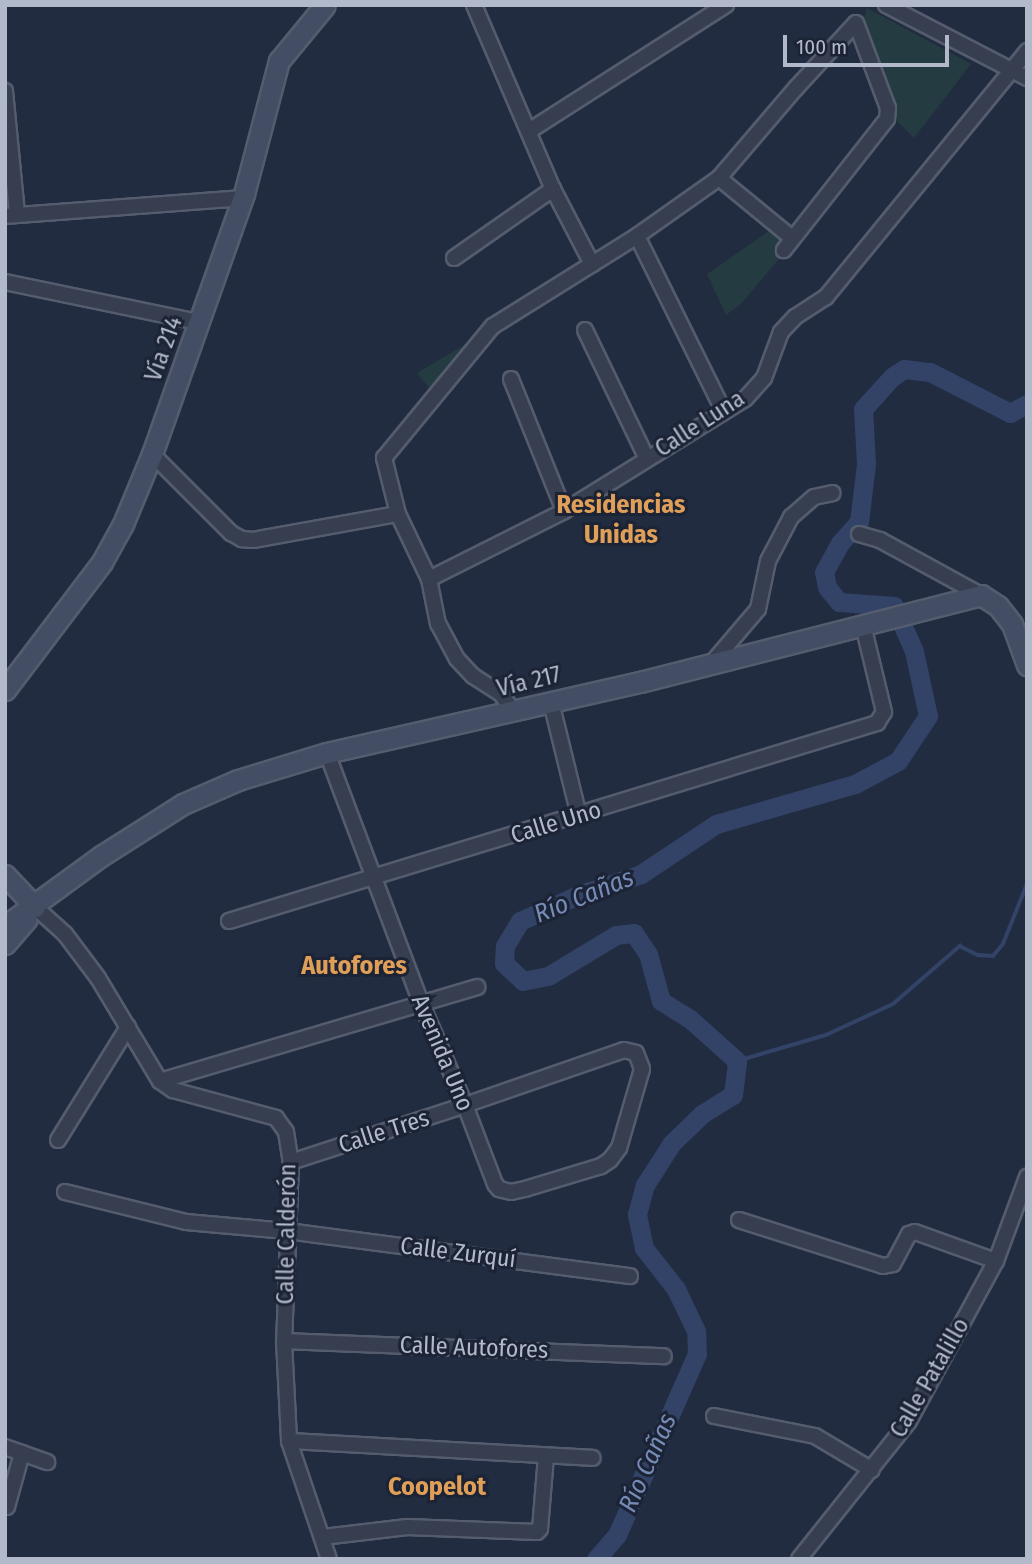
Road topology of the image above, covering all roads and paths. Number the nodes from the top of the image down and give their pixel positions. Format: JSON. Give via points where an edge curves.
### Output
{"nodes":[{"id":1,"x":325,"y":5,"type":"edge"},
{"id":2,"x":474,"y":5,"type":"edge"},
{"id":3,"x":726,"y":5,"type":"edge"},
{"id":4,"x":886,"y":5,"type":"edge"},
{"id":5,"x":1027,"y":51,"type":"edge"},
{"id":6,"x":1014,"y":70,"type":"junction"},
{"id":7,"x":1027,"y":78,"type":"edge"},
{"id":8,"x":5,"y":91,"type":"edge"},
{"id":9,"x":529,"y":131,"type":"junction"},
{"id":10,"x":719,"y":178,"type":"junction"},
{"id":11,"x":553,"y":189,"type":"junction"},
{"id":12,"x":243,"y":198,"type":"junction"},
{"id":13,"x":11,"y":215,"type":"edge"},
{"id":14,"x":637,"y":236,"type":"junction"},
{"id":15,"x":454,"y":258,"type":"dead end"},
{"id":16,"x":592,"y":264,"type":"junction"},
{"id":17,"x":5,"y":282,"type":"edge"},
{"id":18,"x":200,"y":322,"type":"junction"},
{"id":19,"x":585,"y":330,"type":"dead end"},
{"id":20,"x":511,"y":379,"type":"dead end"},
{"id":21,"x":724,"y":412,"type":"junction"},
{"id":22,"x":152,"y":454,"type":"junction"},
{"id":23,"x":646,"y":459,"type":"junction"},
{"id":24,"x":833,"y":493,"type":"dead end"},
{"id":25,"x":564,"y":511,"type":"junction"},
{"id":26,"x":398,"y":514,"type":"junction"},
{"id":27,"x":859,"y":534,"type":"dead end"},
{"id":28,"x":429,"y":579,"type":"junction"},
{"id":29,"x":981,"y":594,"type":"junction"},
{"id":30,"x":863,"y":625,"type":"junction"},
{"id":31,"x":712,"y":663,"type":"junction"},
{"id":32,"x":1027,"y":665,"type":"edge"},
{"id":33,"x":5,"y":690,"type":"edge"},
{"id":34,"x":551,"y":702,"type":"junction"},
{"id":35,"x":513,"y":711,"type":"junction"},
{"id":36,"x":327,"y":753,"type":"junction"},
{"id":37,"x":579,"y":816,"type":"junction"},
{"id":38,"x":5,"y":875,"type":"edge"},
{"id":39,"x":373,"y":878,"type":"junction"},
{"id":40,"x":35,"y":907,"type":"junction"},
{"id":41,"x":229,"y":921,"type":"dead end"},
{"id":42,"x":5,"y":926,"type":"edge"},
{"id":43,"x":5,"y":944,"type":"edge"},
{"id":44,"x":477,"y":987,"type":"dead end"},
{"id":45,"x":421,"y":1003,"type":"junction"},
{"id":46,"x":128,"y":1027,"type":"junction"},
{"id":47,"x":160,"y":1081,"type":"junction"},
{"id":48,"x":465,"y":1105,"type":"junction"},
{"id":49,"x":58,"y":1140,"type":"dead end"},
{"id":50,"x":291,"y":1162,"type":"junction"},
{"id":51,"x":1027,"y":1177,"type":"edge"},
{"id":52,"x":65,"y":1192,"type":"dead end"},
{"id":53,"x":504,"y":1192,"type":"joint"},
{"id":54,"x":739,"y":1220,"type":"dead end"},
{"id":55,"x":287,"y":1231,"type":"junction"},
{"id":56,"x":996,"y":1261,"type":"junction"},
{"id":57,"x":630,"y":1276,"type":"dead end"},
{"id":58,"x":284,"y":1341,"type":"junction"},
{"id":59,"x":664,"y":1356,"type":"dead end"},
{"id":60,"x":714,"y":1416,"type":"dead end"},
{"id":61,"x":289,"y":1441,"type":"junction"},
{"id":62,"x":5,"y":1447,"type":"edge"},
{"id":63,"x":22,"y":1453,"type":"junction"},
{"id":64,"x":546,"y":1457,"type":"junction"},
{"id":65,"x":593,"y":1458,"type":"dead end"},
{"id":66,"x":47,"y":1462,"type":"dead end"},
{"id":67,"x":872,"y":1470,"type":"junction"},
{"id":68,"x":7,"y":1507,"type":"dead end"},
{"id":69,"x":323,"y":1537,"type":"junction"},
{"id":70,"x":329,"y":1559,"type":"edge"},
{"id":71,"x":799,"y":1559,"type":"edge"}],
"edges":[{"from":1,"to":12,"type":"main road","name":"Vía 214","via":[[279,61]]},
{"from":2,"to":9,"type":"street"},
{"from":3,"to":9,"type":"street"},
{"from":4,"to":6,"type":"street"},
{"from":5,"to":6,"type":"street","name":"Calle Luna"},
{"from":6,"to":7,"type":"street"},
{"from":6,"to":21,"type":"street","name":"Calle Luna","via":[[826,297],[781,332],[764,378],[746,398]]},
{"from":8,"to":13,"type":"street"},
{"from":9,"to":11,"type":"street"},
{"from":10,"to":10,"type":"street","via":[[796,88],[856,23],[889,113],[788,244]]},
{"from":10,"to":14,"type":"street"},
{"from":11,"to":15,"type":"street"},
{"from":11,"to":16,"type":"street"},
{"from":12,"to":13,"type":"street"},
{"from":12,"to":18,"type":"main road","name":"Vía 214"},
{"from":14,"to":16,"type":"street"},
{"from":14,"to":21,"type":"street"},
{"from":16,"to":26,"type":"street","via":[[493,326],[384,458]]},
{"from":17,"to":18,"type":"street"},
{"from":18,"to":22,"type":"main road","name":"Vía 214"},
{"from":19,"to":23,"type":"street"},
{"from":20,"to":25,"type":"street"},
{"from":21,"to":23,"type":"street","name":"Calle Luna"},
{"from":22,"to":26,"type":"street","via":[[231,533],[242,538],[253,540]]},
{"from":22,"to":33,"type":"main road","name":"Vía 214","via":[[102,562]]},
{"from":23,"to":25,"type":"street","name":"Calle Luna"},
{"from":24,"to":31,"type":"street","via":[[814,497],[791,517],[768,561],[758,609]]},
{"from":25,"to":28,"type":"street","name":"Calle Luna"},
{"from":26,"to":28,"type":"street"},
{"from":27,"to":29,"type":"street","via":[[880,540]]},
{"from":28,"to":35,"type":"street","via":[[438,624],[457,659],[501,694]]},
{"from":29,"to":30,"type":"main road","name":"Vía 217"},
{"from":29,"to":32,"type":"main road","via":[[1012,624]]},
{"from":30,"to":31,"type":"main road","name":"Vía 217"},
{"from":30,"to":37,"type":"street","name":"Calle Uno","via":[[884,712],[877,723]]},
{"from":31,"to":34,"type":"main road","name":"Vía 217"},
{"from":34,"to":35,"type":"main road","name":"Vía 217"},
{"from":34,"to":37,"type":"street"},
{"from":35,"to":36,"type":"main road","name":"Vía 217"},
{"from":36,"to":39,"type":"street","name":"Avenida Uno"},
{"from":36,"to":40,"type":"main road","name":"Vía 217","via":[[238,780],[183,804],[89,865]]},
{"from":37,"to":39,"type":"street","name":"Calle Uno"},
{"from":38,"to":40,"type":"main road"},
{"from":39,"to":41,"type":"street","name":"Calle Uno"},
{"from":39,"to":45,"type":"street","name":"Avenida Uno"},
{"from":40,"to":42,"type":"main road"},
{"from":40,"to":43,"type":"main road"},
{"from":40,"to":46,"type":"street","via":[[65,934]]},
{"from":44,"to":45,"type":"street"},
{"from":45,"to":47,"type":"street"},
{"from":45,"to":48,"type":"street","name":"Avenida Uno"},
{"from":46,"to":47,"type":"street"},
{"from":46,"to":49,"type":"street"},
{"from":47,"to":50,"type":"street","name":"Calle Calderón","via":[[173,1090],[276,1118],[286,1132]]},
{"from":48,"to":50,"type":"street","name":"Calle Tres"},
{"from":48,"to":53,"type":"street","name":"Avenida Uno","via":[[495,1184]]},
{"from":48,"to":53,"type":"street","name":"Calle Tres","via":[[624,1050],[636,1053],[642,1069],[619,1148],[610,1160]]},
{"from":50,"to":55,"type":"street","name":"Calle Calderón"},
{"from":51,"to":56,"type":"street","name":"Calle Patalillo"},
{"from":52,"to":55,"type":"street","name":"Calle Zurquí","via":[[186,1222]]},
{"from":54,"to":56,"type":"street","via":[[883,1266],[894,1264],[909,1234],[915,1232]]},
{"from":55,"to":57,"type":"street","name":"Calle Zurquí"},
{"from":55,"to":58,"type":"street","name":"Calle Calderón"},
{"from":56,"to":67,"type":"street","name":"Calle Patalillo","via":[[909,1421]]},
{"from":58,"to":59,"type":"street","name":"Calle Autofores"},
{"from":58,"to":61,"type":"street","name":"Calle Calderón"},
{"from":60,"to":67,"type":"street","via":[[815,1436]]},
{"from":61,"to":64,"type":"street"},
{"from":61,"to":69,"type":"street","name":"Calle Calderón"},
{"from":62,"to":63,"type":"street"},
{"from":63,"to":66,"type":"street"},
{"from":63,"to":68,"type":"street"},
{"from":64,"to":65,"type":"street"},
{"from":64,"to":69,"type":"street","via":[[537,1532],[407,1527]]},
{"from":67,"to":71,"type":"street","name":"Calle Patalillo"},
{"from":69,"to":70,"type":"street","name":"Calle Calderón"}]}
